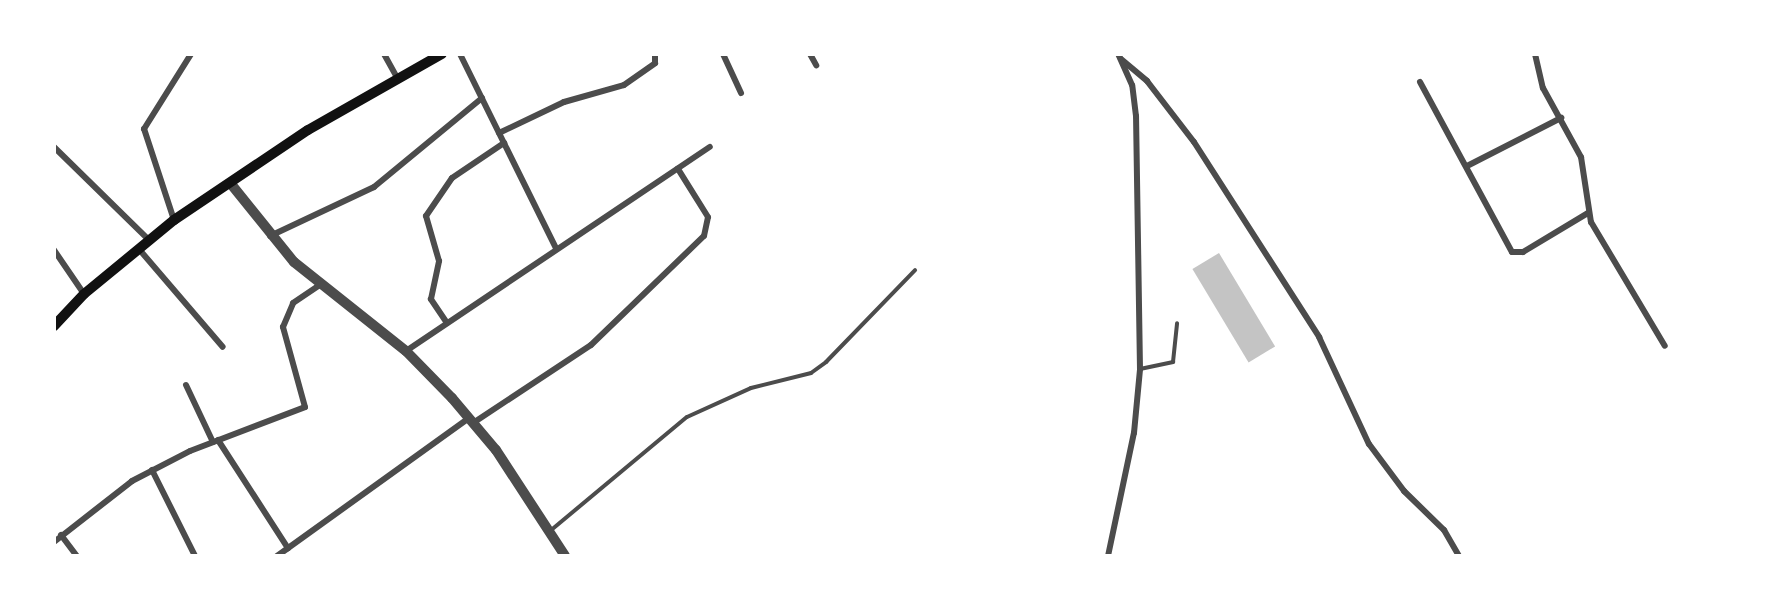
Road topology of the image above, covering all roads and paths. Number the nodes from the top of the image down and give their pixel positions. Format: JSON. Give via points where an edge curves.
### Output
{"nodes":[{"id":1,"x":191,"y":54,"type":"edge"},
{"id":2,"x":384,"y":54,"type":"edge"},
{"id":3,"x":442,"y":54,"type":"edge"},
{"id":4,"x":459,"y":54,"type":"edge"},
{"id":5,"x":655,"y":54,"type":"edge"},
{"id":6,"x":723,"y":54,"type":"edge"},
{"id":7,"x":810,"y":54,"type":"edge"},
{"id":8,"x":1535,"y":54,"type":"edge"},
{"id":9,"x":1120,"y":57,"type":"edge"},
{"id":10,"x":816,"y":64,"type":"dead end"},
{"id":11,"x":398,"y":79,"type":"junction"},
{"id":12,"x":1420,"y":82,"type":"dead end"},
{"id":13,"x":741,"y":93,"type":"dead end"},
{"id":14,"x":482,"y":98,"type":"junction"},
{"id":15,"x":1561,"y":118,"type":"junction"},
{"id":16,"x":499,"y":133,"type":"junction"},
{"id":17,"x":504,"y":143,"type":"junction"},
{"id":18,"x":54,"y":147,"type":"edge"},
{"id":19,"x":710,"y":147,"type":"dead end"},
{"id":20,"x":1467,"y":166,"type":"junction"},
{"id":21,"x":678,"y":169,"type":"junction"},
{"id":22,"x":231,"y":184,"type":"junction"},
{"id":23,"x":1588,"y":213,"type":"junction"},
{"id":24,"x":174,"y":220,"type":"junction"},
{"id":25,"x":270,"y":237,"type":"junction"},
{"id":26,"x":148,"y":238,"type":"junction"},
{"id":27,"x":138,"y":247,"type":"junction"},
{"id":28,"x":556,"y":248,"type":"junction"},
{"id":29,"x":54,"y":250,"type":"edge"},
{"id":30,"x":915,"y":270,"type":"dead end"},
{"id":31,"x":321,"y":284,"type":"junction"},
{"id":32,"x":84,"y":294,"type":"junction"},
{"id":33,"x":447,"y":323,"type":"junction"},
{"id":34,"x":1177,"y":323,"type":"dead end"},
{"id":35,"x":55,"y":324,"type":"edge"},
{"id":36,"x":1665,"y":346,"type":"dead end"},
{"id":37,"x":223,"y":347,"type":"dead end"},
{"id":38,"x":406,"y":351,"type":"junction"},
{"id":39,"x":1140,"y":369,"type":"junction"},
{"id":40,"x":186,"y":385,"type":"dead end"},
{"id":41,"x":471,"y":421,"type":"junction"},
{"id":42,"x":215,"y":441,"type":"junction"},
{"id":43,"x":152,"y":470,"type":"junction"},
{"id":44,"x":549,"y":531,"type":"junction"},
{"id":45,"x":61,"y":535,"type":"junction"},
{"id":46,"x":54,"y":542,"type":"edge"},
{"id":47,"x":288,"y":548,"type":"junction"},
{"id":48,"x":78,"y":556,"type":"edge"},
{"id":49,"x":195,"y":556,"type":"edge"},
{"id":50,"x":277,"y":556,"type":"edge"},
{"id":51,"x":565,"y":556,"type":"edge"},
{"id":52,"x":1108,"y":556,"type":"edge"},
{"id":53,"x":1459,"y":556,"type":"edge"}],
"edges":[{"from":1,"to":24,"type":"street","via":[[144,129]]},
{"from":2,"to":11,"type":"street"},
{"from":3,"to":11,"type":"main road"},
{"from":4,"to":14,"type":"street"},
{"from":5,"to":16,"type":"street","via":[[655,63],[624,85],[550,107]]},
{"from":6,"to":13,"type":"street"},
{"from":7,"to":10,"type":"street"},
{"from":8,"to":15,"type":"street","via":[[1543,88]]},
{"from":9,"to":39,"type":"street","via":[[1132,85],[1136,116]]},
{"from":9,"to":53,"type":"street","via":[[1147,81],[1194,142],[1319,337],[1369,444],[1404,491],[1444,530]]},
{"from":11,"to":22,"type":"main road","via":[[308,130]]},
{"from":12,"to":20,"type":"street"},
{"from":14,"to":16,"type":"street"},
{"from":14,"to":25,"type":"street","via":[[374,187]]},
{"from":15,"to":20,"type":"street"},
{"from":15,"to":23,"type":"street","via":[[1581,157]]},
{"from":16,"to":17,"type":"street"},
{"from":17,"to":28,"type":"street"},
{"from":17,"to":33,"type":"street","via":[[452,178],[426,216],[439,261],[431,299]]},
{"from":18,"to":26,"type":"street"},
{"from":19,"to":21,"type":"street"},
{"from":20,"to":23,"type":"street","via":[[1517,254]]},
{"from":21,"to":28,"type":"street"},
{"from":21,"to":41,"type":"street","via":[[709,222],[695,247],[591,345]]},
{"from":22,"to":24,"type":"main road"},
{"from":22,"to":25,"type":"street"},
{"from":23,"to":36,"type":"street"},
{"from":24,"to":26,"type":"main road"},
{"from":25,"to":31,"type":"street"},
{"from":26,"to":27,"type":"main road"},
{"from":27,"to":32,"type":"main road"},
{"from":27,"to":37,"type":"street"},
{"from":28,"to":33,"type":"street"},
{"from":29,"to":32,"type":"street"},
{"from":30,"to":44,"type":"lane","via":[[811,373],[752,388],[687,417]]},
{"from":31,"to":38,"type":"street"},
{"from":31,"to":42,"type":"street","via":[[293,303],[283,327],[305,407]]},
{"from":32,"to":35,"type":"main road"},
{"from":33,"to":38,"type":"street"},
{"from":34,"to":39,"type":"lane","via":[[1173,362]]},
{"from":38,"to":41,"type":"street"},
{"from":39,"to":52,"type":"street","via":[[1134,433]]},
{"from":40,"to":42,"type":"street"},
{"from":41,"to":44,"type":"street"},
{"from":41,"to":47,"type":"street"},
{"from":42,"to":43,"type":"street"},
{"from":42,"to":47,"type":"street"},
{"from":43,"to":45,"type":"street","via":[[109,495]]},
{"from":43,"to":49,"type":"street"},
{"from":44,"to":51,"type":"street"},
{"from":45,"to":46,"type":"street"},
{"from":45,"to":48,"type":"street"},
{"from":47,"to":50,"type":"street"}]}
